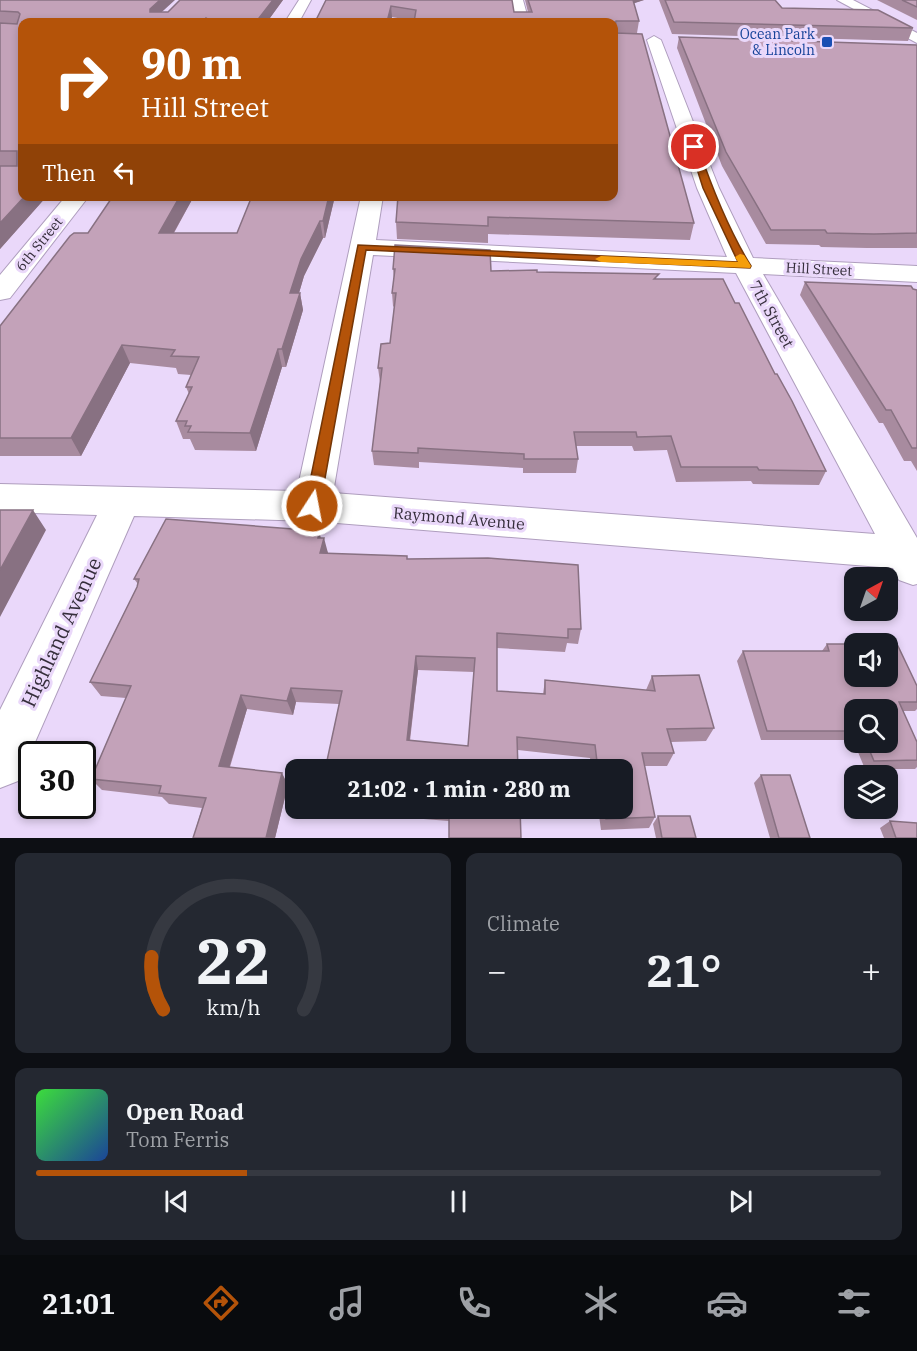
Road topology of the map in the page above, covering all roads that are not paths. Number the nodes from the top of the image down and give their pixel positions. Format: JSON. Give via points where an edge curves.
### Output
{"nodes":[{"id":1,"x":304,"y":0,"type":"edge"},
{"id":2,"x":517,"y":0,"type":"edge"},
{"id":3,"x":843,"y":0,"type":"edge"},
{"id":4,"x":294,"y":18,"type":"edge"},
{"id":5,"x":521,"y":18,"type":"edge"},
{"id":6,"x":917,"y":39,"type":"edge"},
{"id":7,"x":653,"y":43,"type":"dead end"},
{"id":8,"x":74,"y":201,"type":"edge"},
{"id":9,"x":371,"y":201,"type":"edge"},
{"id":10,"x":361,"y":247,"type":"junction"},
{"id":11,"x":746,"y":266,"type":"junction"},
{"id":12,"x":917,"y":274,"type":"edge"},
{"id":13,"x":0,"y":292,"type":"edge"},
{"id":14,"x":0,"y":498,"type":"edge"},
{"id":15,"x":122,"y":501,"type":"junction"},
{"id":16,"x":312,"y":506,"type":"junction"},
{"id":17,"x":913,"y":561,"type":"edge"},
{"id":18,"x":0,"y":763,"type":"edge"}],
"edges":[{"from":1,"to":4,"type":"main road"},
{"from":2,"to":5,"type":"main road"},
{"from":3,"to":6,"type":"main road"},
{"from":7,"to":11,"type":"main road","name":"7th Street","via":[[708,188]]},
{"from":8,"to":13,"type":"main road","name":"6th Street"},
{"from":9,"to":10,"type":"main road"},
{"from":10,"to":11,"type":"main road","name":"Hill Street"},
{"from":10,"to":16,"type":"main road"},
{"from":11,"to":12,"type":"main road","name":"Hill Street"},
{"from":11,"to":17,"type":"main road","name":"7th Street"},
{"from":14,"to":15,"type":"main road","name":"Raymond Avenue"},
{"from":15,"to":16,"type":"main road","name":"Raymond Avenue"},
{"from":15,"to":18,"type":"main road","name":"Highland Avenue"},
{"from":16,"to":17,"type":"main road","name":"Raymond Avenue"}]}
